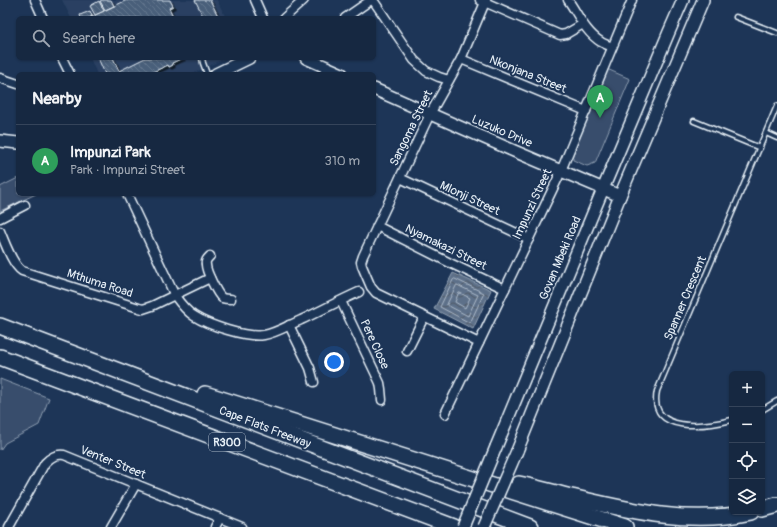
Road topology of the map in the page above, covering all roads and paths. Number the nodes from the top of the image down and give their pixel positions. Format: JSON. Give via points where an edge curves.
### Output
{"nodes":[{"id":1,"x":35,"y":0,"type":"edge"},
{"id":2,"x":255,"y":0,"type":"edge"},
{"id":3,"x":304,"y":0,"type":"edge"},
{"id":4,"x":372,"y":0,"type":"edge"},
{"id":5,"x":568,"y":0,"type":"edge"},
{"id":6,"x":632,"y":0,"type":"edge"},
{"id":7,"x":683,"y":0,"type":"edge"},
{"id":8,"x":703,"y":0,"type":"edge"},
{"id":9,"x":484,"y":1,"type":"edge"},
{"id":10,"x":42,"y":16,"type":"edge"},
{"id":11,"x":262,"y":16,"type":"edge"},
{"id":12,"x":286,"y":16,"type":"edge"},
{"id":13,"x":348,"y":16,"type":"edge"},
{"id":14,"x":736,"y":17,"type":"dead end"},
{"id":15,"x":583,"y":24,"type":"junction"},
{"id":16,"x":777,"y":33,"type":"edge"},
{"id":17,"x":612,"y":47,"type":"junction"},
{"id":18,"x":461,"y":59,"type":"junction"},
{"id":19,"x":63,"y":60,"type":"edge"},
{"id":20,"x":202,"y":60,"type":"edge"},
{"id":21,"x":245,"y":60,"type":"edge"},
{"id":22,"x":313,"y":60,"type":"edge"},
{"id":23,"x":69,"y":72,"type":"edge"},
{"id":24,"x":206,"y":72,"type":"edge"},
{"id":25,"x":220,"y":72,"type":"edge"},
{"id":26,"x":338,"y":72,"type":"edge"},
{"id":27,"x":0,"y":78,"type":"edge"},
{"id":28,"x":449,"y":80,"type":"junction"},
{"id":29,"x":16,"y":83,"type":"edge"},
{"id":30,"x":376,"y":89,"type":"edge"},
{"id":31,"x":777,"y":106,"type":"edge"},
{"id":32,"x":586,"y":111,"type":"junction"},
{"id":33,"x":430,"y":114,"type":"junction"},
{"id":34,"x":694,"y":121,"type":"dead end"},
{"id":35,"x":766,"y":133,"type":"junction"},
{"id":36,"x":777,"y":138,"type":"edge"},
{"id":37,"x":0,"y":141,"type":"edge"},
{"id":38,"x":16,"y":143,"type":"edge"},
{"id":39,"x":760,"y":148,"type":"junction"},
{"id":40,"x":561,"y":171,"type":"junction"},
{"id":41,"x":400,"y":178,"type":"junction"},
{"id":42,"x":603,"y":188,"type":"junction"},
{"id":43,"x":128,"y":196,"type":"edge"},
{"id":44,"x":620,"y":196,"type":"junction"},
{"id":45,"x":24,"y":205,"type":"dead end"},
{"id":46,"x":0,"y":218,"type":"edge"},
{"id":47,"x":377,"y":226,"type":"junction"},
{"id":48,"x":0,"y":232,"type":"edge"},
{"id":49,"x":529,"y":239,"type":"junction"},
{"id":50,"x":210,"y":256,"type":"dead end"},
{"id":51,"x":210,"y":278,"type":"junction"},
{"id":52,"x":505,"y":289,"type":"junction"},
{"id":53,"x":359,"y":292,"type":"dead end"},
{"id":54,"x":175,"y":296,"type":"junction"},
{"id":55,"x":231,"y":299,"type":"dead end"},
{"id":56,"x":341,"y":301,"type":"junction"},
{"id":57,"x":424,"y":317,"type":"junction"},
{"id":58,"x":289,"y":325,"type":"junction"},
{"id":59,"x":0,"y":326,"type":"edge"},
{"id":60,"x":479,"y":343,"type":"junction"},
{"id":61,"x":407,"y":352,"type":"dead end"},
{"id":62,"x":0,"y":357,"type":"edge"},
{"id":63,"x":97,"y":363,"type":"junction"},
{"id":64,"x":314,"y":382,"type":"dead end"},
{"id":65,"x":382,"y":400,"type":"dead end"},
{"id":66,"x":777,"y":401,"type":"edge"},
{"id":67,"x":765,"y":408,"type":"edge"},
{"id":68,"x":445,"y":414,"type":"dead end"},
{"id":69,"x":729,"y":421,"type":"edge"},
{"id":70,"x":243,"y":448,"type":"junction"},
{"id":71,"x":459,"y":475,"type":"junction"},
{"id":72,"x":136,"y":484,"type":"junction"},
{"id":73,"x":777,"y":505,"type":"edge"},
{"id":74,"x":765,"y":508,"type":"edge"},
{"id":75,"x":732,"y":515,"type":"edge"},
{"id":76,"x":220,"y":518,"type":"junction"},
{"id":77,"x":9,"y":527,"type":"edge"},
{"id":78,"x":111,"y":527,"type":"edge"},
{"id":79,"x":215,"y":527,"type":"edge"},
{"id":80,"x":242,"y":527,"type":"edge"},
{"id":81,"x":428,"y":527,"type":"edge"},
{"id":82,"x":454,"y":527,"type":"edge"},
{"id":83,"x":462,"y":527,"type":"edge"},
{"id":84,"x":484,"y":527,"type":"edge"},
{"id":85,"x":530,"y":527,"type":"edge"},
{"id":86,"x":625,"y":527,"type":"edge"}],
"edges":[{"from":1,"to":10,"type":"street"},
{"from":2,"to":11,"type":"street"},
{"from":3,"to":12,"type":"street"},
{"from":4,"to":13,"type":"street"},
{"from":4,"to":28,"type":"street","via":[[414,60],[426,71]]},
{"from":5,"to":15,"type":"street"},
{"from":6,"to":17,"type":"street","name":"Impunzi Street"},
{"from":7,"to":42,"type":"main road","name":"Govan Mbeki Road"},
{"from":8,"to":44,"type":"main road"},
{"from":9,"to":15,"type":"street","via":[[560,35]]},
{"from":9,"to":18,"type":"street","name":"Sangoma Street"},
{"from":14,"to":16,"type":"lane"},
{"from":15,"to":17,"type":"street","via":[[600,42]]},
{"from":17,"to":32,"type":"street","name":"Impunzi Street"},
{"from":18,"to":28,"type":"street","name":"Sangoma Street"},
{"from":18,"to":32,"type":"street","name":"Nkonjana Street"},
{"from":19,"to":23,"type":"street"},
{"from":20,"to":24,"type":"lane"},
{"from":21,"to":25,"type":"main road"},
{"from":22,"to":26,"type":"main road"},
{"from":27,"to":29,"type":"street"},
{"from":28,"to":33,"type":"street","name":"Sangoma Street"},
{"from":30,"to":33,"type":"main road","name":"Luzuko Drive"},
{"from":31,"to":35,"type":"lane","name":"Spanner Crescent"},
{"from":32,"to":40,"type":"street","name":"Impunzi Street"},
{"from":33,"to":40,"type":"main road","name":"Luzuko Drive"},
{"from":33,"to":41,"type":"street","name":"Sangoma Street"},
{"from":34,"to":39,"type":"lane"},
{"from":35,"to":36,"type":"lane"},
{"from":35,"to":39,"type":"lane","name":"Spanner Crescent"},
{"from":37,"to":38,"type":"main road"},
{"from":39,"to":69,"type":"lane","name":"Spanner Crescent","via":[[656,395],[656,405],[660,413],[674,423],[697,426]]},
{"from":40,"to":42,"type":"main road","name":"Luzuko Drive"},
{"from":40,"to":49,"type":"street","name":"Impunzi Street"},
{"from":41,"to":47,"type":"street","name":"Sangoma Street"},
{"from":41,"to":49,"type":"street","name":"Mlonji Street"},
{"from":42,"to":44,"type":"main road","name":"Luzuko Drive"},
{"from":42,"to":83,"type":"main road","name":"Govan Mbeki Road","bridge":true},
{"from":43,"to":54,"type":"street"},
{"from":44,"to":84,"type":"main road","bridge":true},
{"from":45,"to":46,"type":"street"},
{"from":47,"to":52,"type":"street","name":"Nyamakazi Street"},
{"from":47,"to":57,"type":"street","name":"Sangoma Street","via":[[361,262],[371,288]]},
{"from":48,"to":54,"type":"street","name":"Mthuma Road","via":[[13,261],[22,271],[143,308]]},
{"from":49,"to":52,"type":"street","name":"Impunzi Street"},
{"from":50,"to":51,"type":"street","via":[[206,264]]},
{"from":51,"to":54,"type":"street","name":"Mthuma Road"},
{"from":51,"to":55,"type":"street","via":[[219,295],[224,299]]},
{"from":52,"to":60,"type":"street","name":"Impunzi Street"},
{"from":53,"to":56,"type":"street"},
{"from":54,"to":58,"type":"street","via":[[192,315],[205,322],[244,334],[263,335]]},
{"from":56,"to":58,"type":"street"},
{"from":56,"to":65,"type":"street","name":"Pere Close","via":[[380,383]]},
{"from":57,"to":60,"type":"street","name":"Sangoma Street"},
{"from":57,"to":61,"type":"street"},
{"from":58,"to":64,"type":"street"},
{"from":59,"to":63,"type":"highway","name":"Cape Flats Freeway","number":"R300"},
{"from":60,"to":68,"type":"street","name":"Impunzi Street"},
{"from":62,"to":70,"type":"highway","number":"R300"},
{"from":63,"to":71,"type":"highway","via":[[145,375]]},
{"from":63,"to":85,"type":"highway","name":"Cape Flats Freeway","number":"R300"},
{"from":66,"to":67,"type":"lane"},
{"from":70,"to":81,"type":"highway","via":[[316,483]]},
{"from":70,"to":82,"type":"highway","number":"R300"},
{"from":71,"to":75,"type":"highway","via":[[522,485],[658,515],[705,518]]},
{"from":71,"to":86,"type":"highway"},
{"from":72,"to":76,"type":"street","name":"Venter Street"},
{"from":72,"to":77,"type":"street","name":"Venter Street","via":[[59,454],[46,463]]},
{"from":72,"to":78,"type":"street"},
{"from":73,"to":74,"type":"highway"},
{"from":76,"to":79,"type":"street"},
{"from":76,"to":80,"type":"street","name":"Venter Street"}]}
